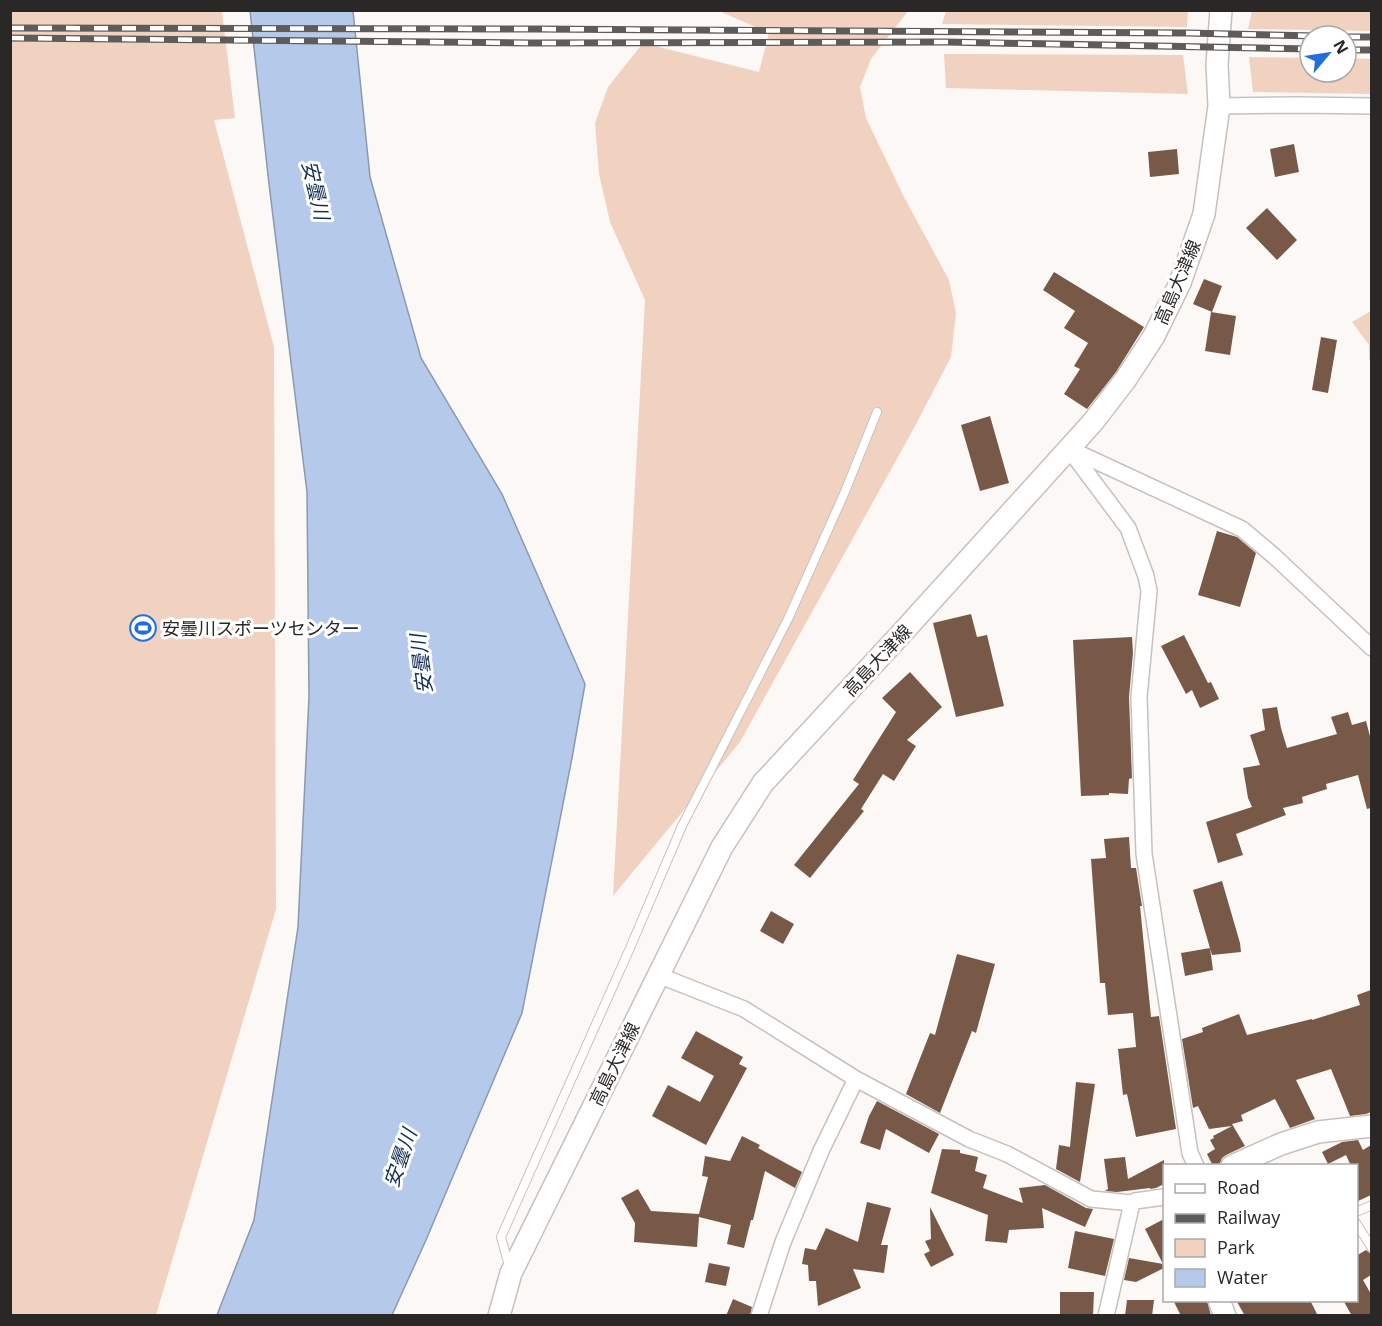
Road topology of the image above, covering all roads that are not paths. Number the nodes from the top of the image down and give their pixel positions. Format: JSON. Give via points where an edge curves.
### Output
{"nodes":[{"id":1,"x":1221,"y":10,"type":"edge"},
{"id":2,"x":1219,"y":106,"type":"junction"},
{"id":3,"x":1371,"y":106,"type":"edge"},
{"id":4,"x":877,"y":412,"type":"dead end"},
{"id":5,"x":1069,"y":449,"type":"junction"},
{"id":6,"x":1371,"y":648,"type":"edge"},
{"id":7,"x":658,"y":975,"type":"junction"},
{"id":8,"x":856,"y":1078,"type":"junction"},
{"id":9,"x":1371,"y":1126,"type":"edge"},
{"id":10,"x":1195,"y":1164,"type":"edge"},
{"id":11,"x":1236,"y":1164,"type":"edge"},
{"id":12,"x":1163,"y":1197,"type":"edge"},
{"id":13,"x":1132,"y":1203,"type":"junction"},
{"id":14,"x":1358,"y":1226,"type":"edge"},
{"id":15,"x":1371,"y":1248,"type":"edge"},
{"id":16,"x":511,"y":1273,"type":"junction"},
{"id":17,"x":498,"y":1316,"type":"edge"},
{"id":18,"x":759,"y":1316,"type":"edge"},
{"id":19,"x":1106,"y":1316,"type":"edge"}],
"edges":[{"from":1,"to":2,"type":"main road","name":"高島大津線"},
{"from":2,"to":3,"type":"street"},
{"from":2,"to":5,"type":"main road","name":"高島大津線","via":[[1204,214],[1180,283],[1154,336],[1126,379]]},
{"from":4,"to":16,"type":"lane","via":[[788,619],[682,826],[501,1237]]},
{"from":5,"to":6,"type":"street","via":[[1242,530]]},
{"from":5,"to":7,"type":"main road","name":"高島大津線","via":[[763,783],[722,847]]},
{"from":5,"to":10,"type":"street","via":[[1128,528],[1149,591],[1139,697],[1144,854],[1190,1153]]},
{"from":7,"to":8,"type":"street","via":[[744,1009]]},
{"from":7,"to":16,"type":"main road","name":"高島大津線"},
{"from":8,"to":13,"type":"street","via":[[1091,1199]]},
{"from":8,"to":18,"type":"street","via":[[783,1242]]},
{"from":9,"to":11,"type":"main road","via":[[1318,1132]]},
{"from":12,"to":13,"type":"street"},
{"from":13,"to":19,"type":"street"},
{"from":14,"to":15,"type":"lane"},
{"from":16,"to":17,"type":"main road","name":"高島大津線"}]}
